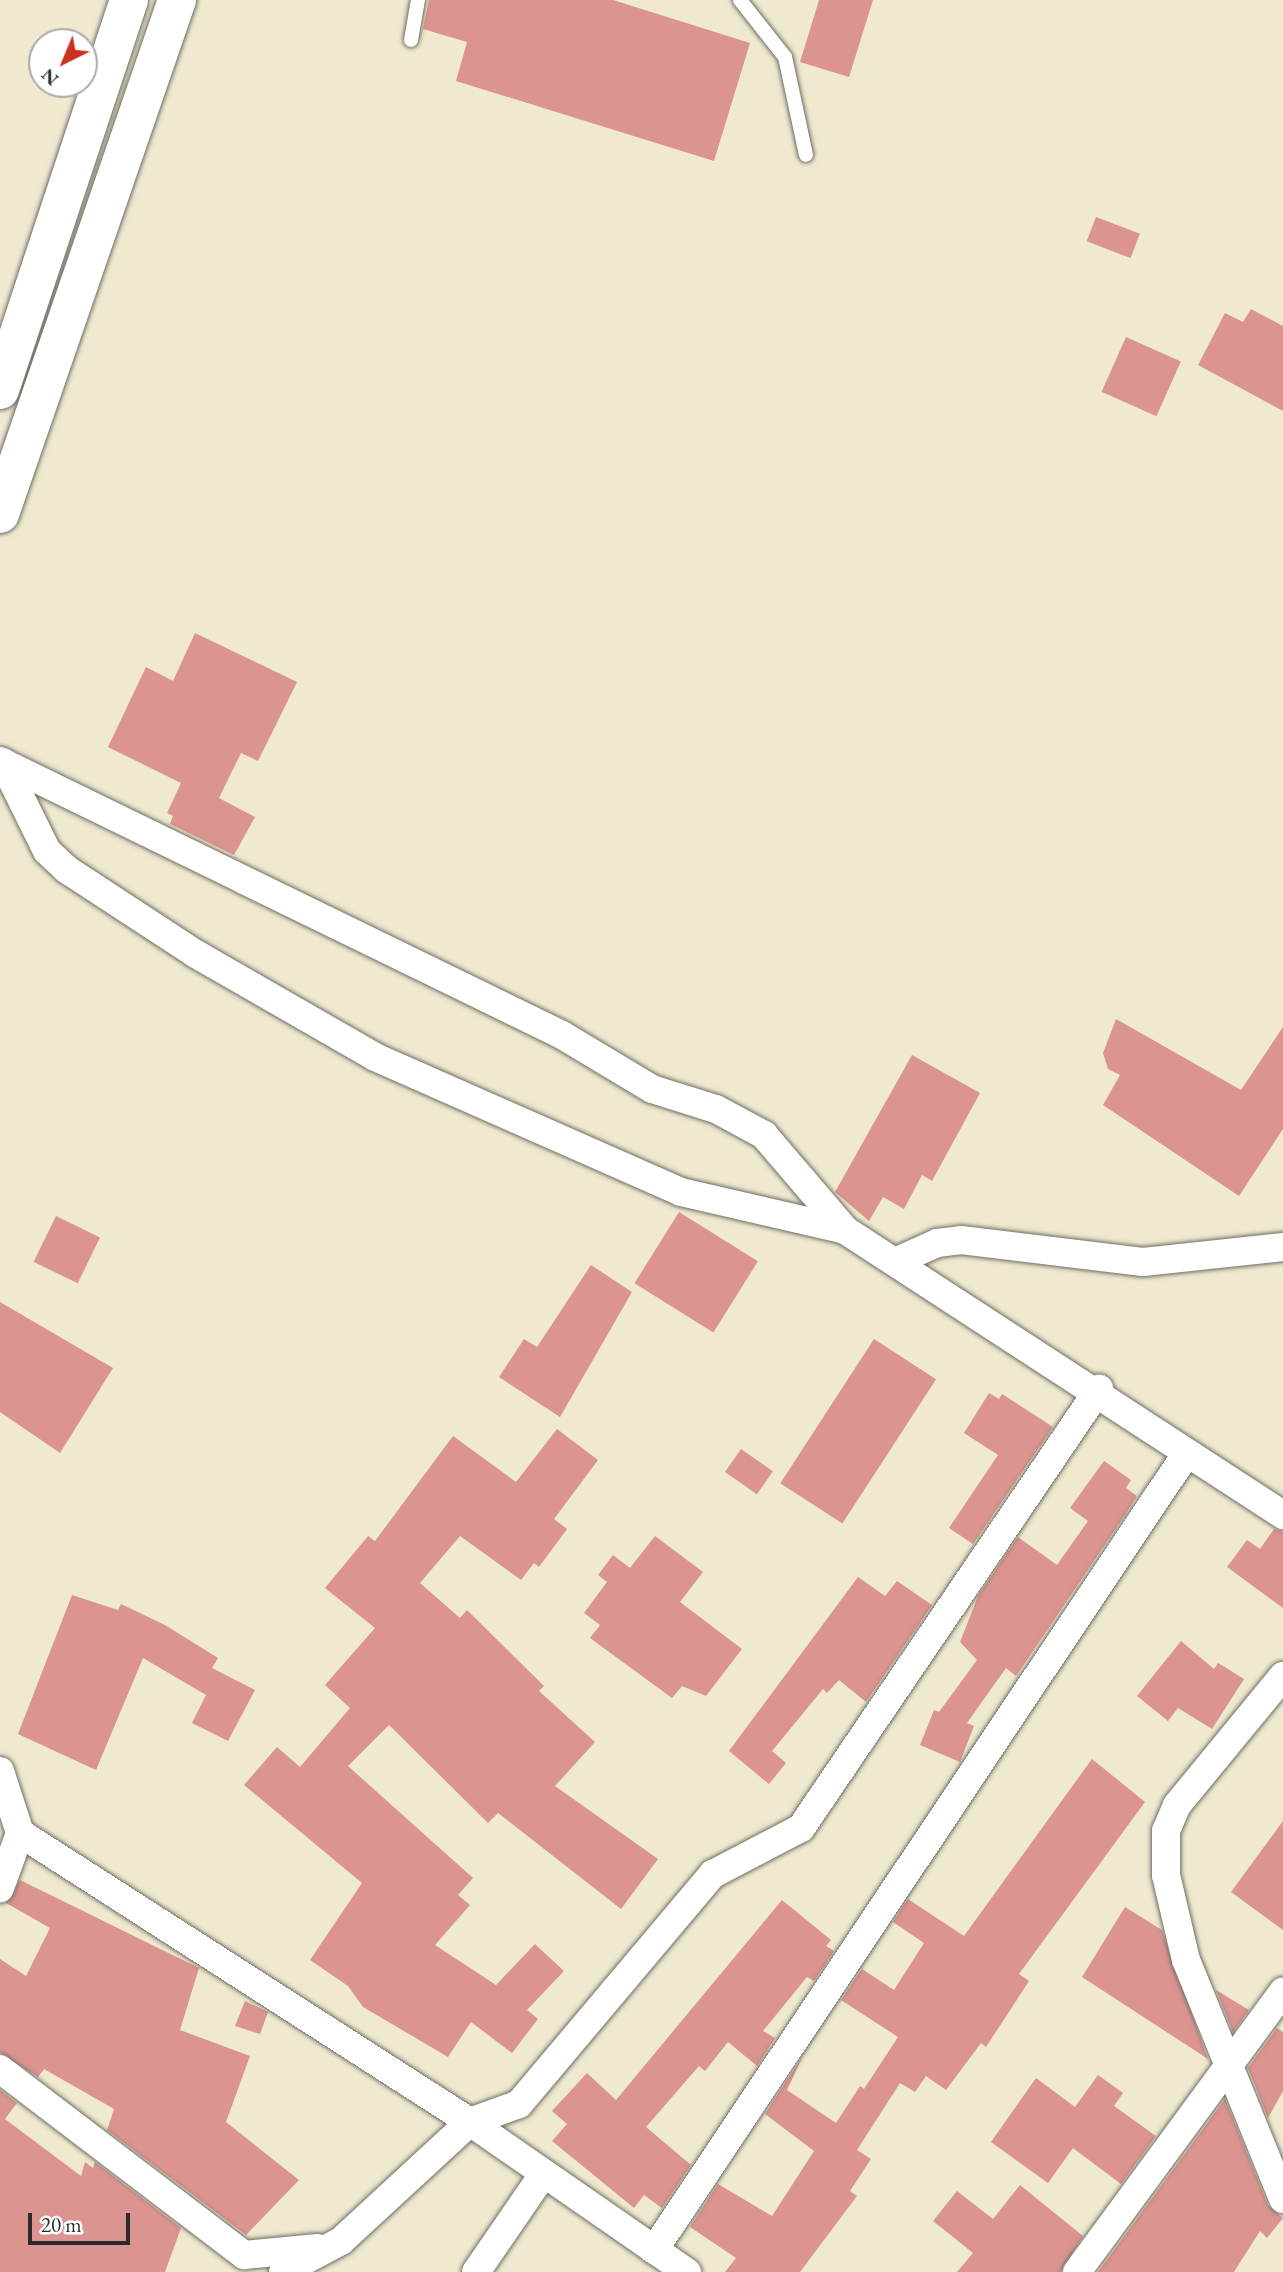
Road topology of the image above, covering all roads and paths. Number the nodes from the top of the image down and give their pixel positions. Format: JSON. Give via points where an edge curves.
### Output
{"nodes":[{"id":1,"x":129,"y":0,"type":"edge"},
{"id":2,"x":177,"y":0,"type":"edge"},
{"id":3,"x":418,"y":0,"type":"edge"},
{"id":4,"x":740,"y":0,"type":"edge"},
{"id":5,"x":411,"y":40,"type":"dead end"},
{"id":6,"x":806,"y":155,"type":"dead end"},
{"id":7,"x":0,"y":390,"type":"edge"},
{"id":8,"x":0,"y":514,"type":"edge"},
{"id":9,"x":1,"y":761,"type":"edge"},
{"id":10,"x":845,"y":1230,"type":"junction"},
{"id":11,"x":1283,"y":1247,"type":"edge"},
{"id":12,"x":897,"y":1261,"type":"junction"},
{"id":13,"x":1099,"y":1389,"type":"junction"},
{"id":14,"x":1186,"y":1454,"type":"junction"},
{"id":15,"x":1283,"y":1514,"type":"edge"},
{"id":16,"x":1283,"y":1676,"type":"edge"},
{"id":17,"x":0,"y":1771,"type":"edge"},
{"id":18,"x":20,"y":1833,"type":"junction"},
{"id":19,"x":0,"y":1888,"type":"edge"},
{"id":20,"x":1283,"y":1992,"type":"edge"},
{"id":21,"x":1230,"y":2067,"type":"junction"},
{"id":22,"x":0,"y":2069,"type":"edge"},
{"id":23,"x":470,"y":2122,"type":"junction"},
{"id":24,"x":542,"y":2176,"type":"junction"},
{"id":25,"x":1283,"y":2199,"type":"edge"},
{"id":26,"x":341,"y":2241,"type":"junction"},
{"id":27,"x":654,"y":2250,"type":"junction"},
{"id":28,"x":283,"y":2272,"type":"edge"},
{"id":29,"x":476,"y":2272,"type":"edge"},
{"id":30,"x":687,"y":2272,"type":"edge"},
{"id":31,"x":1077,"y":2272,"type":"edge"}],
"edges":[{"from":1,"to":7,"type":"highway"},
{"from":2,"to":8,"type":"highway"},
{"from":3,"to":5,"type":"lane"},
{"from":4,"to":6,"type":"lane","via":[[785,57]]},
{"from":9,"to":10,"type":"street","via":[[562,1035],[652,1089],[728,1115],[764,1135]]},
{"from":9,"to":10,"type":"street","via":[[47,851],[66,869],[196,954],[375,1057],[681,1192]]},
{"from":10,"to":12,"type":"street"},
{"from":11,"to":12,"type":"street","via":[[1143,1262],[961,1240],[937,1243]]},
{"from":12,"to":13,"type":"street"},
{"from":13,"to":14,"type":"street"},
{"from":13,"to":23,"type":"street","via":[[800,1828],[713,1874],[519,2104]]},
{"from":14,"to":15,"type":"street"},
{"from":14,"to":27,"type":"street"},
{"from":16,"to":21,"type":"street","via":[[1191,1785],[1166,1831],[1166,1875],[1186,1960]]},
{"from":17,"to":18,"type":"street"},
{"from":18,"to":19,"type":"street"},
{"from":18,"to":23,"type":"street"},
{"from":20,"to":21,"type":"street"},
{"from":21,"to":25,"type":"street"},
{"from":21,"to":31,"type":"street"},
{"from":22,"to":26,"type":"street","via":[[109,2158],[180,2203],[244,2255]]},
{"from":23,"to":24,"type":"street"},
{"from":23,"to":26,"type":"street"},
{"from":24,"to":27,"type":"street"},
{"from":24,"to":29,"type":"street"},
{"from":26,"to":28,"type":"street"},
{"from":27,"to":30,"type":"street"}]}
